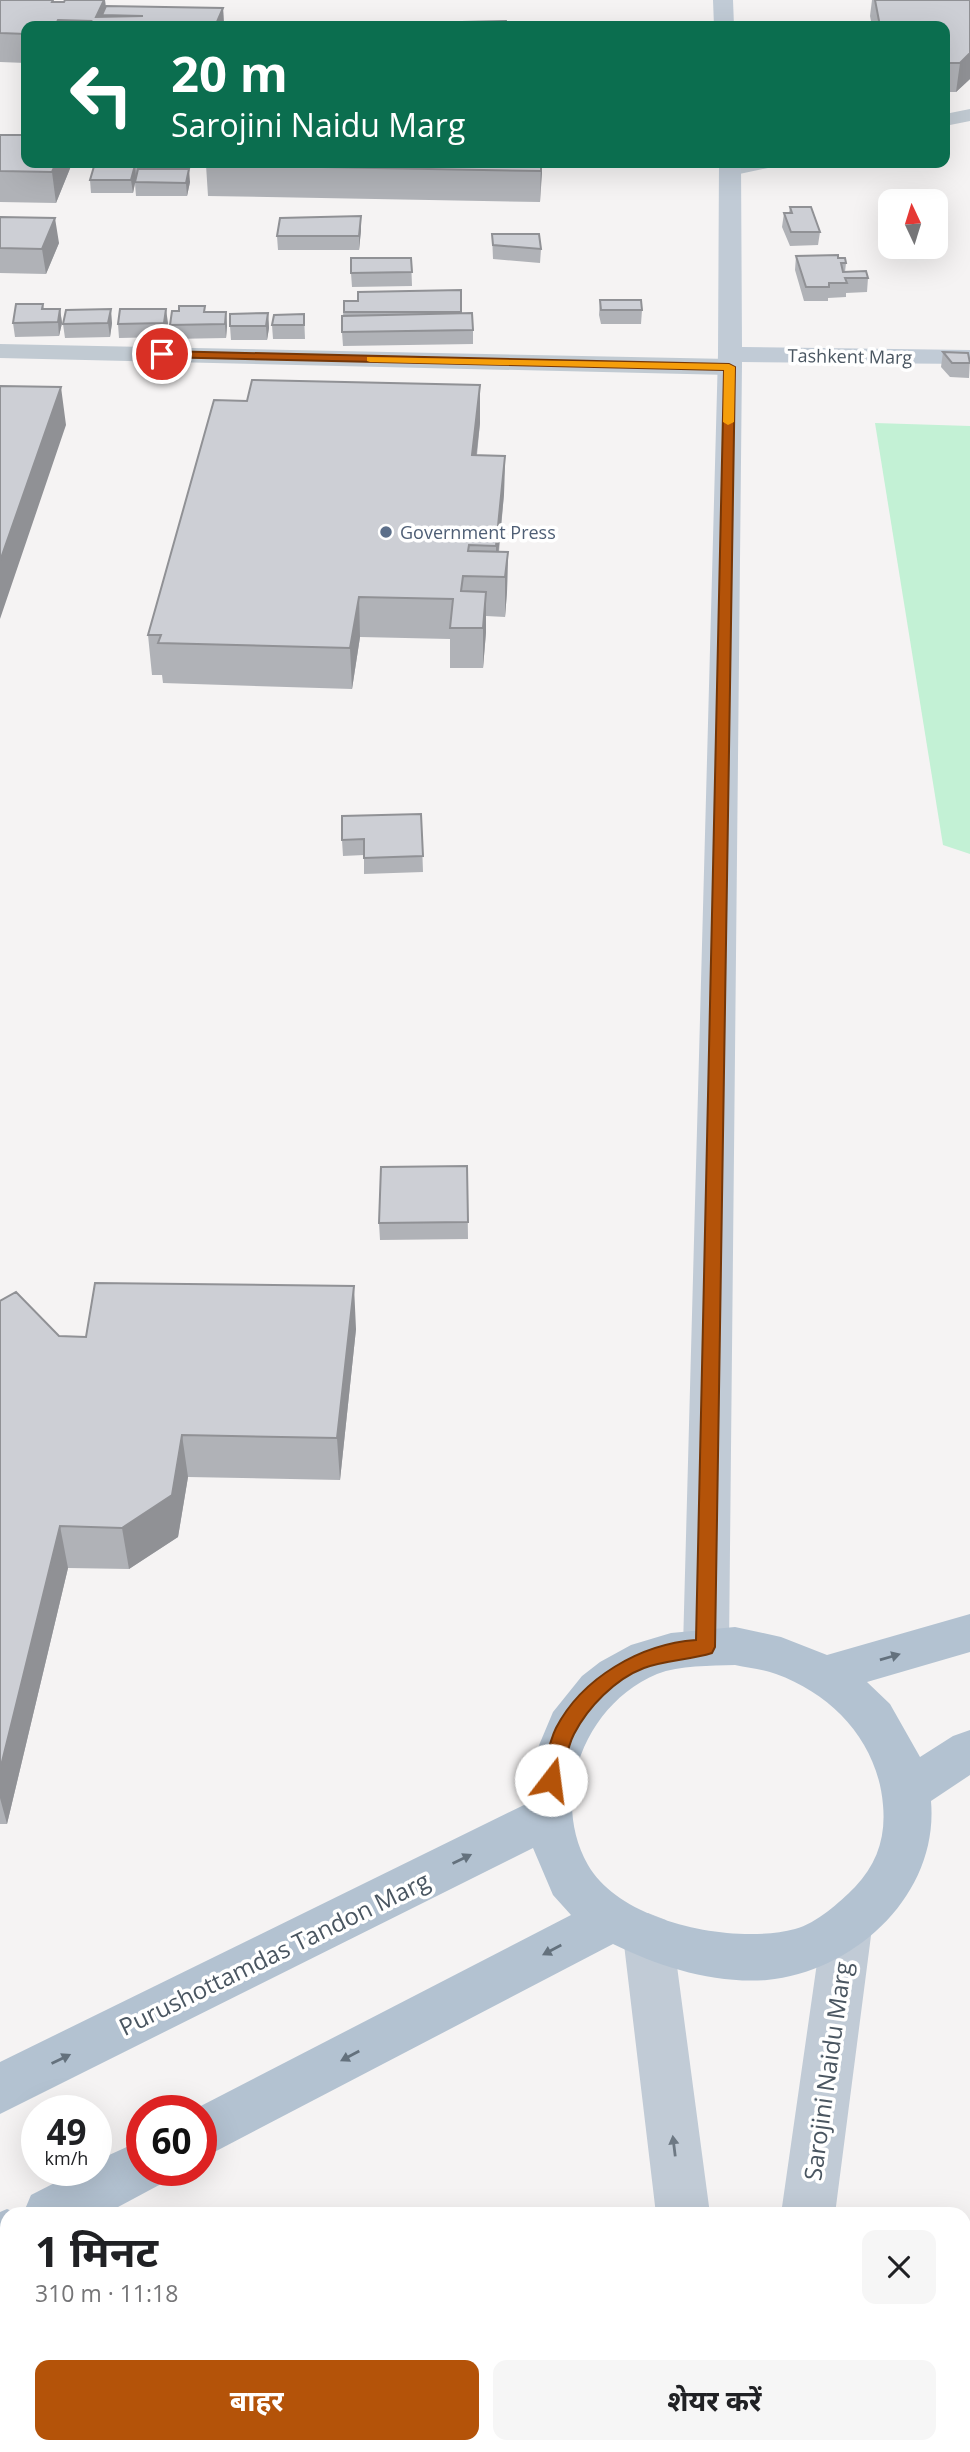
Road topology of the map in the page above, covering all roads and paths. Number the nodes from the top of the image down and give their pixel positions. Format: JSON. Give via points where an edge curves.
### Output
{"nodes":[{"id":1,"x":723,"y":0,"type":"edge"},
{"id":2,"x":724,"y":21,"type":"edge"},
{"id":3,"x":970,"y":115,"type":"edge"},
{"id":4,"x":950,"y":119,"type":"edge"},
{"id":5,"x":740,"y":168,"type":"edge"},
{"id":6,"x":0,"y":351,"type":"edge"},
{"id":7,"x":970,"y":357,"type":"edge"},
{"id":8,"x":730,"y":361,"type":"junction"},
{"id":9,"x":970,"y":1633,"type":"edge"},
{"id":10,"x":705,"y":1647,"type":"junction"},
{"id":11,"x":824,"y":1675,"type":"junction"},
{"id":12,"x":970,"y":1750,"type":"edge"},
{"id":13,"x":908,"y":1790,"type":"junction"},
{"id":14,"x":548,"y":1817,"type":"junction"},
{"id":15,"x":630,"y":1927,"type":"junction"},
{"id":16,"x":847,"y":1927,"type":"junction"},
{"id":17,"x":0,"y":2089,"type":"edge"},
{"id":18,"x":217,"y":2126,"type":"edge"},
{"id":19,"x":126,"y":2174,"type":"edge"},
{"id":20,"x":63,"y":2207,"type":"edge"},
{"id":21,"x":682,"y":2207,"type":"edge"},
{"id":22,"x":809,"y":2207,"type":"edge"}],
"edges":[{"from":1,"to":2,"type":"main road"},
{"from":3,"to":4,"type":"street"},
{"from":5,"to":8,"type":"main road"},
{"from":6,"to":8,"type":"street"},
{"from":7,"to":8,"type":"main road","name":"Tashkent Marg"},
{"from":8,"to":10,"type":"main road"},
{"from":11,"to":9,"type":"main road","one_way":true},
{"from":10,"to":11,"type":"main road","via":[[735,1646],[785,1658]]},
{"from":10,"to":14,"type":"main road","via":[[636,1662],[594,1691],[564,1732],[551,1780]]},
{"from":11,"to":13,"type":"main road","via":[[858,1700],[886,1732],[900,1759]]},
{"from":12,"to":13,"type":"main road"},
{"from":13,"to":16,"type":"main road","via":[[908,1841],[886,1890]]},
{"from":14,"to":15,"type":"main road","via":[[562,1864],[577,1889]]},
{"from":17,"to":14,"type":"main road","name":"Purushottamdas Tandon Marg","one_way":true},
{"from":15,"to":16,"type":"main road","via":[[700,1954],[732,1957],[793,1952]]},
{"from":15,"to":18,"type":"main road","one_way":true},
{"from":21,"to":15,"type":"main road","one_way":true},
{"from":16,"to":22,"type":"main road","name":"Sarojini Naidu Marg"},
{"from":19,"to":20,"type":"main road"}]}
